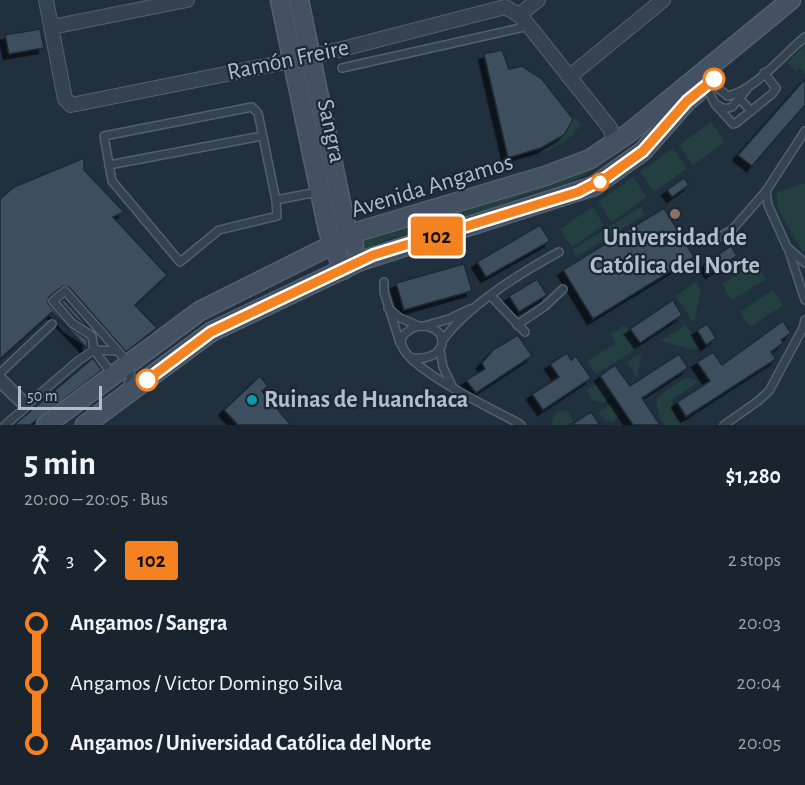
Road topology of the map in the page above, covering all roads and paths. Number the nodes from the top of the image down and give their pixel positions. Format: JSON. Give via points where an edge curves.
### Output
{"nodes":[{"id":1,"x":46,"y":0,"type":"edge"},
{"id":2,"x":187,"y":0,"type":"edge"},
{"id":3,"x":280,"y":0,"type":"edge"},
{"id":4,"x":299,"y":0,"type":"edge"},
{"id":5,"x":538,"y":0,"type":"edge"},
{"id":6,"x":663,"y":0,"type":"edge"},
{"id":7,"x":791,"y":0,"type":"edge"},
{"id":8,"x":805,"y":2,"type":"edge"},
{"id":9,"x":505,"y":4,"type":"edge"},
{"id":10,"x":519,"y":15,"type":"junction"},
{"id":11,"x":529,"y":26,"type":"junction"},
{"id":12,"x":52,"y":27,"type":"junction"},
{"id":13,"x":805,"y":37,"type":"edge"},
{"id":14,"x":311,"y":57,"type":"junction"},
{"id":15,"x":292,"y":60,"type":"junction"},
{"id":16,"x":342,"y":68,"type":"dead end"},
{"id":17,"x":764,"y":73,"type":"junction"},
{"id":18,"x":569,"y":77,"type":"junction"},
{"id":19,"x":710,"y":83,"type":"junction"},
{"id":20,"x":749,"y":87,"type":"junction"},
{"id":21,"x":740,"y":99,"type":"junction"},
{"id":22,"x":715,"y":104,"type":"junction"},
{"id":23,"x":751,"y":111,"type":"junction"},
{"id":24,"x":805,"y":131,"type":"edge"},
{"id":25,"x":262,"y":136,"type":"junction"},
{"id":26,"x":615,"y":144,"type":"junction"},
{"id":27,"x":109,"y":165,"type":"junction"},
{"id":28,"x":607,"y":177,"type":"junction"},
{"id":29,"x":319,"y":191,"type":"junction"},
{"id":30,"x":766,"y":191,"type":"junction"},
{"id":31,"x":276,"y":200,"type":"junction"},
{"id":32,"x":768,"y":205,"type":"junction"},
{"id":33,"x":754,"y":207,"type":"junction"},
{"id":34,"x":350,"y":236,"type":"junction"},
{"id":35,"x":713,"y":240,"type":"dead end"},
{"id":36,"x":334,"y":245,"type":"junction"},
{"id":37,"x":787,"y":247,"type":"junction"},
{"id":38,"x":559,"y":252,"type":"dead end"},
{"id":39,"x":360,"y":261,"type":"junction"},
{"id":40,"x":805,"y":263,"type":"edge"},
{"id":41,"x":343,"y":270,"type":"junction"},
{"id":42,"x":384,"y":282,"type":"dead end"},
{"id":43,"x":563,"y":290,"type":"dead end"},
{"id":44,"x":491,"y":296,"type":"junction"},
{"id":45,"x":805,"y":300,"type":"edge"},
{"id":46,"x":480,"y":304,"type":"junction"},
{"id":47,"x":388,"y":308,"type":"junction"},
{"id":48,"x":52,"y":324,"type":"dead end"},
{"id":49,"x":517,"y":325,"type":"junction"},
{"id":50,"x":804,"y":325,"type":"edge"},
{"id":51,"x":421,"y":326,"type":"junction"},
{"id":52,"x":525,"y":332,"type":"dead end"},
{"id":53,"x":442,"y":341,"type":"junction"},
{"id":54,"x":401,"y":345,"type":"junction"},
{"id":55,"x":94,"y":350,"type":"junction"},
{"id":56,"x":440,"y":350,"type":"junction"},
{"id":57,"x":123,"y":357,"type":"junction"},
{"id":58,"x":412,"y":358,"type":"junction"},
{"id":59,"x":0,"y":374,"type":"edge"},
{"id":60,"x":113,"y":375,"type":"junction"},
{"id":61,"x":0,"y":384,"type":"edge"},
{"id":62,"x":453,"y":388,"type":"junction"},
{"id":63,"x":124,"y":396,"type":"junction"},
{"id":64,"x":5,"y":425,"type":"edge"},
{"id":65,"x":46,"y":425,"type":"edge"},
{"id":66,"x":85,"y":425,"type":"edge"},
{"id":67,"x":521,"y":425,"type":"edge"},
{"id":68,"x":724,"y":425,"type":"edge"}],
"edges":[{"from":1,"to":12,"type":"street"},
{"from":2,"to":12,"type":"street"},
{"from":3,"to":15,"type":"main road","name":"Sangra"},
{"from":4,"to":14,"type":"main road","name":"Sangra"},
{"from":5,"to":10,"type":"street"},
{"from":6,"to":18,"type":"street"},
{"from":7,"to":26,"type":"main road","name":"Avenida Angamos"},
{"from":8,"to":19,"type":"main road","name":"Avenida Angamos"},
{"from":9,"to":10,"type":"street"},
{"from":9,"to":14,"type":"street","name":"Ramón Freire"},
{"from":10,"to":11,"type":"street"},
{"from":11,"to":16,"type":"lane"},
{"from":11,"to":18,"type":"street"},
{"from":12,"to":15,"type":"street","name":"Ramón Freire","via":[[68,104]]},
{"from":13,"to":17,"type":"lane"},
{"from":14,"to":15,"type":"street","name":"Ramón Freire"},
{"from":14,"to":34,"type":"main road","name":"Sangra"},
{"from":15,"to":29,"type":"main road","name":"Sangra"},
{"from":17,"to":20,"type":"lane"},
{"from":17,"to":23,"type":"lane","via":[[776,88]]},
{"from":18,"to":26,"type":"street","via":[[610,128]]},
{"from":19,"to":20,"type":"lane","via":[[728,96]]},
{"from":19,"to":22,"type":"lane"},
{"from":19,"to":28,"type":"main road","name":"Avenida Angamos","via":[[687,101],[643,151]]},
{"from":20,"to":21,"type":"lane"},
{"from":21,"to":22,"type":"lane","via":[[728,109]]},
{"from":21,"to":23,"type":"lane"},
{"from":22,"to":23,"type":"lane","via":[[733,124]]},
{"from":24,"to":30,"type":"lane"},
{"from":25,"to":27,"type":"lane"},
{"from":25,"to":27,"type":"lane","via":[[258,113],[252,106],[104,136]]},
{"from":25,"to":31,"type":"lane"},
{"from":26,"to":28,"type":"main road"},
{"from":26,"to":34,"type":"main road","name":"Avenida Angamos","via":[[590,159],[545,176]]},
{"from":27,"to":31,"type":"lane","via":[[112,181],[180,262],[219,230],[277,216]]},
{"from":28,"to":39,"type":"main road","name":"Avenida Angamos","via":[[578,192]]},
{"from":29,"to":31,"type":"lane"},
{"from":29,"to":36,"type":"main road","name":"Sangra"},
{"from":30,"to":32,"type":"lane"},
{"from":30,"to":33,"type":"lane"},
{"from":32,"to":33,"type":"lane","via":[[763,200]]},
{"from":32,"to":37,"type":"lane"},
{"from":33,"to":35,"type":"lane","via":[[732,230]]},
{"from":34,"to":36,"type":"main road","name":"Avenida Angamos"},
{"from":34,"to":39,"type":"main road","name":"Sangra"},
{"from":36,"to":41,"type":"main road","name":"Sangra"},
{"from":36,"to":57,"type":"main road","name":"Avenida Angamos","via":[[200,311]]},
{"from":37,"to":40,"type":"lane"},
{"from":37,"to":45,"type":"lane"},
{"from":38,"to":44,"type":"lane","via":[[521,273]]},
{"from":39,"to":41,"type":"main road","name":"Avenida Angamos"},
{"from":41,"to":63,"type":"main road","name":"Avenida Angamos","via":[[211,332]]},
{"from":42,"to":47,"type":"lane"},
{"from":43,"to":49,"type":"lane"},
{"from":44,"to":46,"type":"lane"},
{"from":44,"to":49,"type":"lane"},
{"from":46,"to":51,"type":"lane","via":[[449,319]]},
{"from":46,"to":53,"type":"lane"},
{"from":47,"to":51,"type":"lane","via":[[400,318]]},
{"from":47,"to":54,"type":"lane"},
{"from":48,"to":59,"type":"lane"},
{"from":49,"to":52,"type":"lane"},
{"from":50,"to":68,"type":"lane","via":[[769,391]]},
{"from":51,"to":53,"type":"lane","via":[[437,333]]},
{"from":51,"to":54,"type":"lane","via":[[407,331]]},
{"from":53,"to":56,"type":"lane"},
{"from":54,"to":58,"type":"lane"},
{"from":55,"to":57,"type":"lane"},
{"from":55,"to":57,"type":"lane","via":[[92,336],[72,323],[53,301],[65,291]]},
{"from":55,"to":59,"type":"lane","via":[[28,404]]},
{"from":55,"to":60,"type":"lane"},
{"from":56,"to":58,"type":"lane","via":[[428,358]]},
{"from":56,"to":62,"type":"lane"},
{"from":57,"to":60,"type":"main road","name":"Avenida Angamos"},
{"from":57,"to":63,"type":"lane","via":[[132,375]]},
{"from":58,"to":62,"type":"lane","via":[[420,368]]},
{"from":60,"to":65,"type":"main road","name":"Avenida Angamos"},
{"from":61,"to":64,"type":"lane","via":[[25,408]]},
{"from":62,"to":67,"type":"lane"},
{"from":63,"to":66,"type":"main road","name":"Avenida Angamos"}]}
